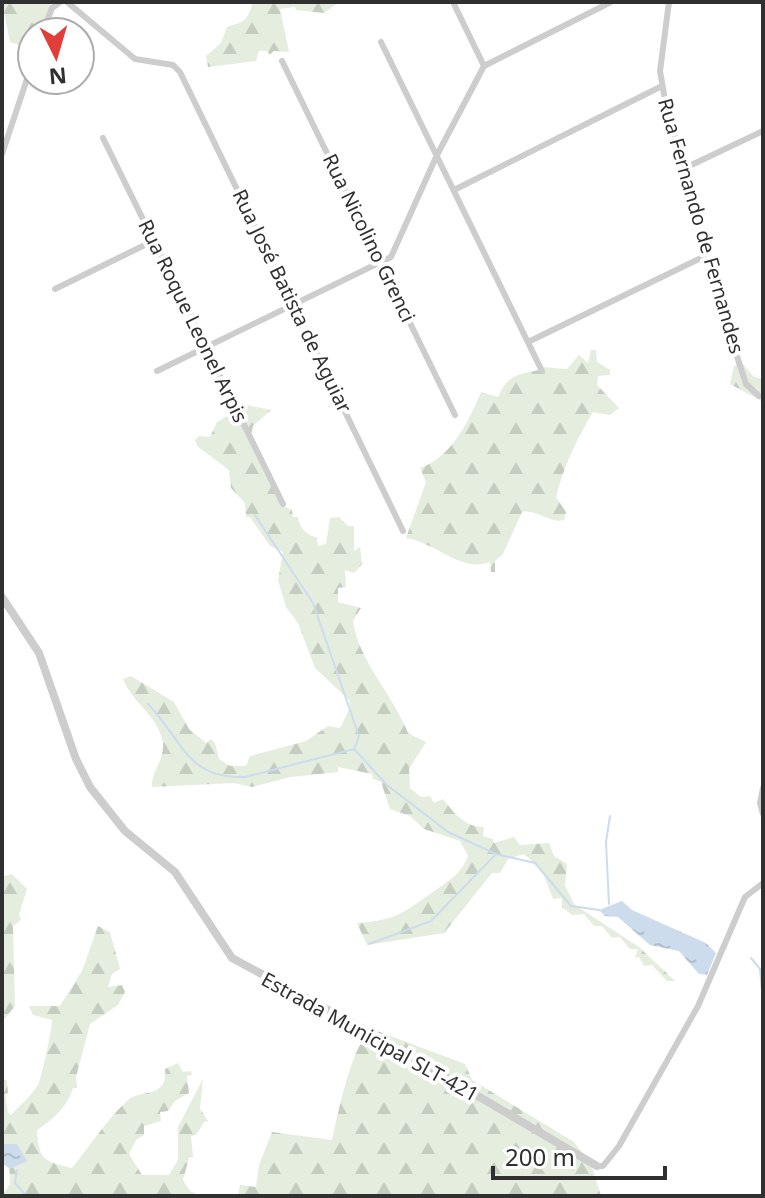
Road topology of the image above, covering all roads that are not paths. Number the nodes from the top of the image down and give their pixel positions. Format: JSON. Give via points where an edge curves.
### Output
{"nodes":[{"id":1,"x":67,"y":2,"type":"edge"},
{"id":2,"x":453,"y":2,"type":"edge"},
{"id":3,"x":611,"y":2,"type":"edge"},
{"id":4,"x":669,"y":2,"type":"edge"},
{"id":5,"x":381,"y":42,"type":"dead end"},
{"id":6,"x":282,"y":61,"type":"dead end"},
{"id":7,"x":484,"y":66,"type":"junction"},
{"id":8,"x":662,"y":86,"type":"junction"},
{"id":9,"x":21,"y":96,"type":"edge"},
{"id":10,"x":763,"y":131,"type":"edge"},
{"id":11,"x":103,"y":138,"type":"dead end"},
{"id":12,"x":2,"y":154,"type":"edge"},
{"id":13,"x":437,"y":155,"type":"junction"},
{"id":14,"x":683,"y":169,"type":"junction"},
{"id":15,"x":454,"y":190,"type":"junction"},
{"id":16,"x":153,"y":241,"type":"junction"},
{"id":17,"x":705,"y":256,"type":"junction"},
{"id":18,"x":381,"y":261,"type":"junction"},
{"id":19,"x":55,"y":289,"type":"dead end"},
{"id":20,"x":293,"y":304,"type":"junction"},
{"id":21,"x":528,"y":342,"type":"junction"},
{"id":22,"x":205,"y":345,"type":"junction"},
{"id":23,"x":157,"y":371,"type":"dead end"},
{"id":24,"x":542,"y":371,"type":"dead end"},
{"id":25,"x":759,"y":396,"type":"dead end"},
{"id":26,"x":455,"y":415,"type":"dead end"},
{"id":27,"x":283,"y":504,"type":"dead end"},
{"id":28,"x":403,"y":531,"type":"dead end"},
{"id":29,"x":2,"y":597,"type":"edge"},
{"id":30,"x":763,"y":788,"type":"edge"},
{"id":31,"x":763,"y":814,"type":"edge"},
{"id":32,"x":763,"y":883,"type":"edge"},
{"id":33,"x":597,"y":1166,"type":"joint"}],
"edges":[{"from":1,"to":20,"type":"street","name":"Rua José Batista de Aguiar","via":[[135,59],[173,65],[180,72]]},
{"from":2,"to":7,"type":"street"},
{"from":3,"to":7,"type":"street"},
{"from":4,"to":8,"type":"street","name":"Rua Fernando de Fernandes"},
{"from":5,"to":13,"type":"street"},
{"from":6,"to":18,"type":"street","name":"Rua Nicolino Grenci"},
{"from":7,"to":13,"type":"street"},
{"from":8,"to":14,"type":"street","name":"Rua Fernando de Fernandes"},
{"from":8,"to":15,"type":"street"},
{"from":9,"to":12,"type":"street"},
{"from":10,"to":14,"type":"street"},
{"from":11,"to":16,"type":"street","name":"Rua Roque Leonel Arpis"},
{"from":13,"to":15,"type":"street"},
{"from":13,"to":18,"type":"street","via":[[396,248]]},
{"from":14,"to":17,"type":"street","name":"Rua Fernando de Fernandes"},
{"from":15,"to":21,"type":"street"},
{"from":16,"to":19,"type":"street"},
{"from":16,"to":22,"type":"street","name":"Rua Roque Leonel Arpis"},
{"from":17,"to":21,"type":"street"},
{"from":17,"to":25,"type":"street","name":"Rua Fernando de Fernandes","via":[[746,384]]},
{"from":18,"to":20,"type":"street"},
{"from":18,"to":26,"type":"street","name":"Rua Nicolino Grenci"},
{"from":20,"to":22,"type":"street"},
{"from":20,"to":28,"type":"street","name":"Rua José Batista de Aguiar"},
{"from":21,"to":24,"type":"street"},
{"from":22,"to":23,"type":"street"},
{"from":22,"to":27,"type":"street","name":"Rua Roque Leonel Arpis"},
{"from":29,"to":33,"type":"street","name":"Estrada Municipal SLT-421","via":[[39,653],[90,787],[125,831],[175,872],[232,958]]},
{"from":30,"to":31,"type":"street"},
{"from":32,"to":33,"type":"street","name":"Estrada Municipal SLT-421","via":[[745,897],[698,1006],[619,1146],[603,1166]]}]}
